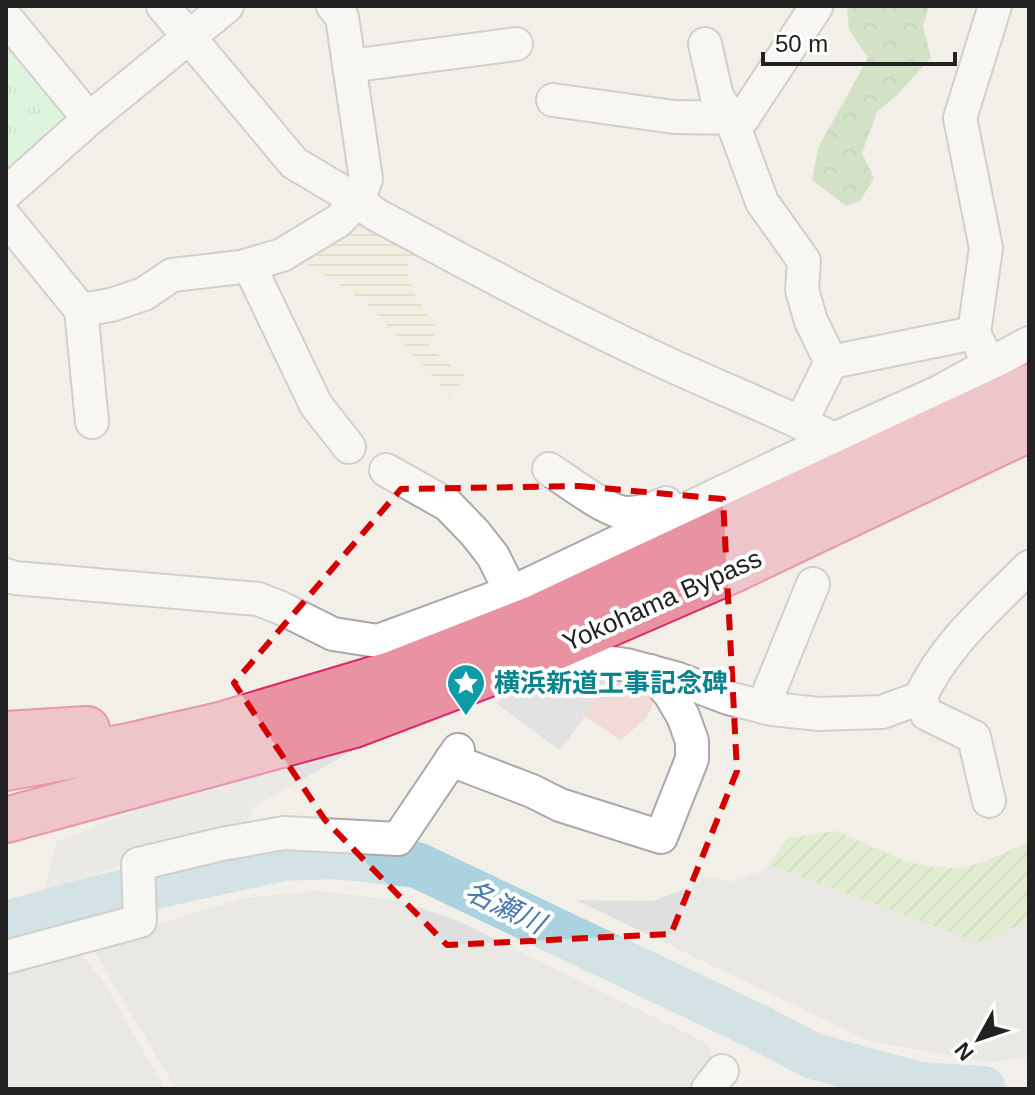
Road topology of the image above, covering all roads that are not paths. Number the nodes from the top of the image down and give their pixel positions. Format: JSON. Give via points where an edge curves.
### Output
{"nodes":[{"id":1,"x":163,"y":6,"type":"edge"},
{"id":2,"x":227,"y":6,"type":"edge"},
{"id":3,"x":333,"y":6,"type":"edge"},
{"id":4,"x":995,"y":6,"type":"edge"},
{"id":5,"x":816,"y":7,"type":"edge"},
{"id":6,"x":6,"y":18,"type":"edge"},
{"id":7,"x":189,"y":37,"type":"junction"},
{"id":8,"x":516,"y":44,"type":"dead end"},
{"id":9,"x":705,"y":44,"type":"dead end"},
{"id":10,"x":349,"y":66,"type":"junction"},
{"id":11,"x":553,"y":100,"type":"dead end"},
{"id":12,"x":731,"y":118,"type":"junction"},
{"id":13,"x":89,"y":119,"type":"junction"},
{"id":14,"x":6,"y":193,"type":"edge"},
{"id":15,"x":358,"y":201,"type":"junction"},
{"id":16,"x":6,"y":218,"type":"edge"},
{"id":17,"x":249,"y":265,"type":"junction"},
{"id":18,"x":81,"y":310,"type":"junction"},
{"id":19,"x":974,"y":333,"type":"junction"},
{"id":20,"x":1029,"y":343,"type":"edge"},
{"id":21,"x":831,"y":362,"type":"junction"},
{"id":22,"x":989,"y":364,"type":"junction"},
{"id":23,"x":1029,"y":387,"type":"edge"},
{"id":24,"x":92,"y":422,"type":"dead end"},
{"id":25,"x":801,"y":422,"type":"junction"},
{"id":26,"x":1029,"y":431,"type":"edge"},
{"id":27,"x":834,"y":439,"type":"junction"},
{"id":28,"x":349,"y":447,"type":"dead end"},
{"id":29,"x":549,"y":469,"type":"dead end"},
{"id":30,"x":386,"y":470,"type":"dead end"},
{"id":31,"x":725,"y":492,"type":"junction"},
{"id":32,"x":1029,"y":567,"type":"edge"},
{"id":33,"x":6,"y":575,"type":"edge"},
{"id":34,"x":813,"y":584,"type":"dead end"},
{"id":35,"x":511,"y":592,"type":"junction"},
{"id":36,"x":553,"y":658,"type":"junction"},
{"id":37,"x":650,"y":671,"type":"junction"},
{"id":38,"x":499,"y":693,"type":"dead end"},
{"id":39,"x":920,"y":698,"type":"junction"},
{"id":40,"x":763,"y":707,"type":"junction"},
{"id":41,"x":220,"y":725,"type":"junction"},
{"id":42,"x":6,"y":734,"type":"edge"},
{"id":43,"x":6,"y":768,"type":"edge"},
{"id":44,"x":103,"y":795,"type":"junction"},
{"id":45,"x":989,"y":801,"type":"dead end"},
{"id":46,"x":6,"y":820,"type":"edge"},
{"id":47,"x":6,"y":852,"type":"edge"},
{"id":48,"x":6,"y":957,"type":"edge"}],
"edges":[{"from":1,"to":7,"type":"street"},
{"from":2,"to":7,"type":"street"},
{"from":3,"to":10,"type":"street","via":[[342,17]]},
{"from":4,"to":19,"type":"street","via":[[960,118],[986,248]]},
{"from":5,"to":12,"type":"street","via":[[743,118]]},
{"from":6,"to":13,"type":"street"},
{"from":7,"to":13,"type":"street"},
{"from":7,"to":15,"type":"street","via":[[294,163]]},
{"from":8,"to":10,"type":"street"},
{"from":9,"to":12,"type":"street","via":[[717,97]]},
{"from":10,"to":15,"type":"street","via":[[366,179]]},
{"from":11,"to":12,"type":"street","via":[[674,117]]},
{"from":12,"to":21,"type":"street","via":[[762,202],[804,261],[802,290]]},
{"from":13,"to":14,"type":"street"},
{"from":15,"to":17,"type":"street","via":[[338,221],[283,255]]},
{"from":15,"to":25,"type":"street","via":[[479,270],[652,357]]},
{"from":16,"to":18,"type":"street"},
{"from":17,"to":18,"type":"street","via":[[172,275],[144,294]]},
{"from":17,"to":28,"type":"street","via":[[316,405]]},
{"from":18,"to":24,"type":"street"},
{"from":19,"to":21,"type":"street"},
{"from":19,"to":22,"type":"street"},
{"from":20,"to":22,"type":"street"},
{"from":21,"to":25,"type":"street"},
{"from":22,"to":27,"type":"street"},
{"from":23,"to":41,"type":"highway","name":"Yokohama Bypass","via":[[537,617],[394,673]]},
{"from":25,"to":27,"type":"street"},
{"from":26,"to":36,"type":"highway","name":"Yokohama Bypass"},
{"from":27,"to":31,"type":"street"},
{"from":29,"to":31,"type":"street","via":[[625,514],[706,487]]},
{"from":30,"to":35,"type":"street","via":[[448,505],[493,556]]},
{"from":31,"to":35,"type":"street"},
{"from":32,"to":39,"type":"street","via":[[960,636]]},
{"from":33,"to":35,"type":"street","via":[[258,599],[333,634],[378,641]]},
{"from":34,"to":40,"type":"street"},
{"from":36,"to":37,"type":"street"},
{"from":36,"to":38,"type":"highway"},
{"from":36,"to":44,"type":"highway","name":"Yokohama Bypass","via":[[354,725]]},
{"from":37,"to":40,"type":"street"},
{"from":37,"to":48,"type":"street","via":[[670,694],[692,741],[692,759],[661,837],[560,805],[454,755],[398,839],[284,833],[138,864],[140,921]]},
{"from":39,"to":40,"type":"street","via":[[882,712],[819,714]]},
{"from":39,"to":45,"type":"street","via":[[927,714],[974,737]]},
{"from":41,"to":42,"type":"highway"},
{"from":41,"to":43,"type":"highway","name":"Yokohama Bypass"},
{"from":44,"to":46,"type":"highway","name":"Yokohama Bypass"},
{"from":44,"to":47,"type":"highway"}]}
